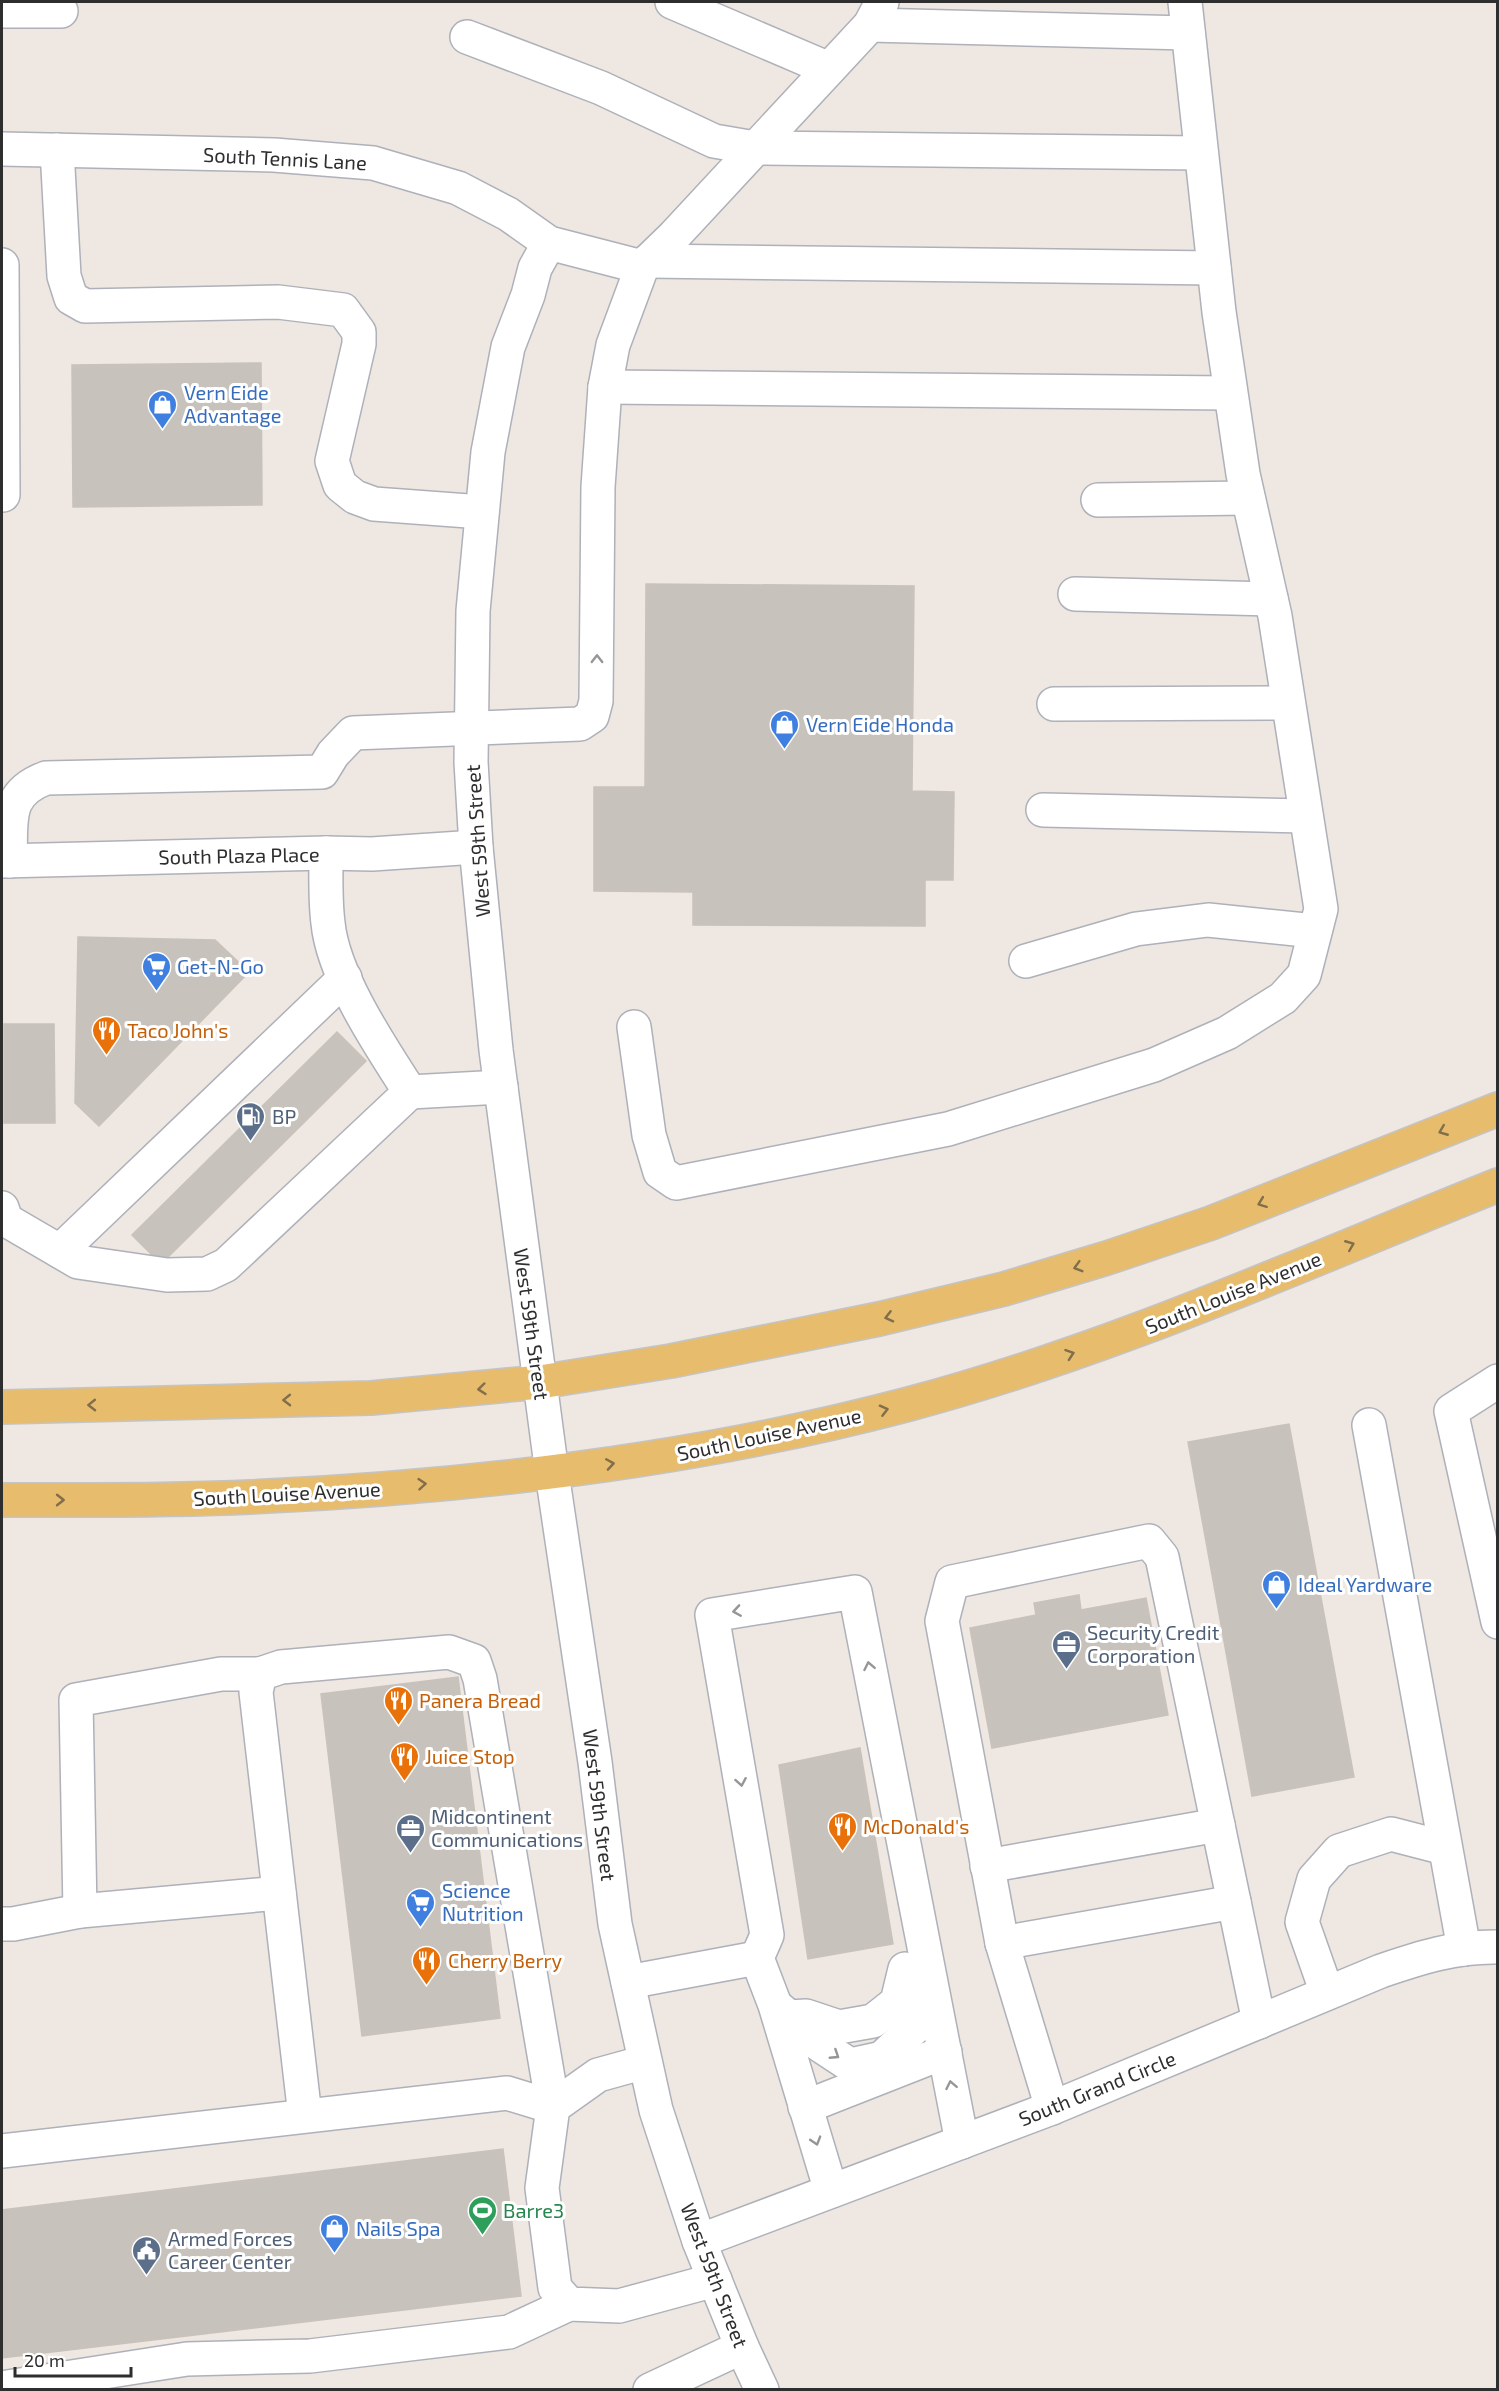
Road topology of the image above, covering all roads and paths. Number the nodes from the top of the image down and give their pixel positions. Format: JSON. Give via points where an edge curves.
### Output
{"nodes":[{"id":1,"x":672,"y":2,"type":"edge"},
{"id":2,"x":2,"y":11,"type":"edge"},
{"id":3,"x":61,"y":11,"type":"dead end"},
{"id":4,"x":876,"y":13,"type":"edge"},
{"id":5,"x":1186,"y":17,"type":"edge"},
{"id":6,"x":467,"y":37,"type":"dead end"},
{"id":7,"x":829,"y":69,"type":"junction"},
{"id":8,"x":755,"y":148,"type":"junction"},
{"id":9,"x":2,"y":149,"type":"edge"},
{"id":10,"x":57,"y":150,"type":"junction"},
{"id":11,"x":1201,"y":153,"type":"junction"},
{"id":12,"x":549,"y":243,"type":"junction"},
{"id":13,"x":645,"y":264,"type":"junction"},
{"id":14,"x":2,"y":265,"type":"edge"},
{"id":15,"x":1214,"y":268,"type":"junction"},
{"id":16,"x":605,"y":387,"type":"junction"},
{"id":17,"x":1230,"y":393,"type":"junction"},
{"id":18,"x":3,"y":495,"type":"dead end"},
{"id":19,"x":1248,"y":498,"type":"junction"},
{"id":20,"x":1098,"y":500,"type":"dead end"},
{"id":21,"x":482,"y":512,"type":"junction"},
{"id":22,"x":1075,"y":594,"type":"dead end"},
{"id":23,"x":1271,"y":599,"type":"junction"},
{"id":24,"x":1288,"y":703,"type":"junction"},
{"id":25,"x":1054,"y":704,"type":"dead end"},
{"id":26,"x":471,"y":728,"type":"junction"},
{"id":27,"x":1043,"y":810,"type":"dead end"},
{"id":28,"x":1306,"y":816,"type":"junction"},
{"id":29,"x":476,"y":847,"type":"junction"},
{"id":30,"x":326,"y":853,"type":"junction"},
{"id":31,"x":6,"y":861,"type":"edge"},
{"id":32,"x":1315,"y":931,"type":"junction"},
{"id":33,"x":1026,"y":962,"type":"dead end"},
{"id":34,"x":345,"y":978,"type":"junction"},
{"id":35,"x":633,"y":1027,"type":"dead end"},
{"id":36,"x":501,"y":1087,"type":"junction"},
{"id":37,"x":410,"y":1092,"type":"junction"},
{"id":38,"x":1497,"y":1109,"type":"edge"},
{"id":39,"x":1497,"y":1185,"type":"edge"},
{"id":40,"x":3,"y":1216,"type":"edge"},
{"id":41,"x":60,"y":1251,"type":"junction"},
{"id":42,"x":540,"y":1382,"type":"junction"},
{"id":43,"x":1497,"y":1382,"type":"edge"},
{"id":44,"x":2,"y":1407,"type":"edge"},
{"id":45,"x":1369,"y":1425,"type":"dead end"},
{"id":46,"x":552,"y":1473,"type":"junction"},
{"id":47,"x":2,"y":1500,"type":"edge"},
{"id":48,"x":1486,"y":1509,"type":"edge"},
{"id":49,"x":1497,"y":1622,"type":"edge"},
{"id":50,"x":260,"y":1674,"type":"junction"},
{"id":51,"x":876,"y":1702,"type":"junction"},
{"id":52,"x":1218,"y":1825,"type":"junction"},
{"id":53,"x":1445,"y":1848,"type":"junction"},
{"id":54,"x":987,"y":1866,"type":"junction"},
{"id":55,"x":279,"y":1893,"type":"junction"},
{"id":56,"x":1234,"y":1902,"type":"junction"},
{"id":57,"x":80,"y":1911,"type":"junction"},
{"id":58,"x":2,"y":1924,"type":"edge"},
{"id":59,"x":1002,"y":1943,"type":"junction"},
{"id":60,"x":1497,"y":1947,"type":"edge"},
{"id":61,"x":1464,"y":1949,"type":"junction"},
{"id":62,"x":757,"y":1958,"type":"junction"},
{"id":63,"x":628,"y":1982,"type":"junction"},
{"id":64,"x":1327,"y":1993,"type":"junction"},
{"id":65,"x":782,"y":2011,"type":"junction"},
{"id":66,"x":1259,"y":2022,"type":"junction"},
{"id":67,"x":945,"y":2052,"type":"junction"},
{"id":68,"x":645,"y":2062,"type":"junction"},
{"id":69,"x":553,"y":2108,"type":"junction"},
{"id":70,"x":805,"y":2108,"type":"junction"},
{"id":71,"x":1052,"y":2108,"type":"junction"},
{"id":72,"x":305,"y":2116,"type":"junction"},
{"id":73,"x":962,"y":2142,"type":"junction"},
{"id":74,"x":2,"y":2151,"type":"edge"},
{"id":75,"x":831,"y":2191,"type":"junction"},
{"id":76,"x":699,"y":2241,"type":"junction"},
{"id":77,"x":715,"y":2280,"type":"junction"},
{"id":78,"x":569,"y":2304,"type":"junction"},
{"id":79,"x":742,"y":2347,"type":"junction"},
{"id":80,"x":2,"y":2388,"type":"edge"},
{"id":81,"x":650,"y":2390,"type":"edge"},
{"id":82,"x":762,"y":2390,"type":"edge"}],
"edges":[{"from":1,"to":7,"type":"street"},
{"from":2,"to":3,"type":"street"},
{"from":4,"to":5,"type":"street"},
{"from":4,"to":7,"type":"street"},
{"from":5,"to":11,"type":"street"},
{"from":6,"to":8,"type":"street","via":[[601,88],[714,141]]},
{"from":7,"to":8,"type":"street"},
{"from":8,"to":11,"type":"street"},
{"from":8,"to":13,"type":"street"},
{"from":9,"to":10,"type":"street","name":"South Tennis Lane"},
{"from":10,"to":12,"type":"street","name":"South Tennis Lane","via":[[274,155],[373,163],[458,188],[508,214]]},
{"from":10,"to":21,"type":"street","via":[[64,276],[71,298],[85,306],[278,302],[343,310],[359,332],[359,344],[332,461],[340,485],[355,497],[374,504]]},
{"from":11,"to":15,"type":"street"},
{"from":12,"to":13,"type":"street"},
{"from":12,"to":21,"type":"street","name":"West 59th Street","via":[[535,268],[508,347],[488,452]]},
{"from":13,"to":15,"type":"street"},
{"from":13,"to":16,"type":"street","via":[[613,345]]},
{"from":14,"to":18,"type":"street"},
{"from":15,"to":17,"type":"street"},
{"from":16,"to":17,"type":"street"},
{"from":26,"to":16,"type":"street","one_way":true,"via":[[580,724],[592,716],[596,700],[598,487]]},
{"from":17,"to":19,"type":"street"},
{"from":19,"to":20,"type":"street"},
{"from":19,"to":23,"type":"street"},
{"from":21,"to":26,"type":"street","name":"West 59th Street","via":[[472,611]]},
{"from":22,"to":23,"type":"street"},
{"from":23,"to":24,"type":"street"},
{"from":24,"to":25,"type":"street"},
{"from":24,"to":28,"type":"street"},
{"from":26,"to":29,"type":"street","name":"West 59th Street"},
{"from":26,"to":31,"type":"street","via":[[353,733],[322,771],[46,778],[22,790],[13,805]]},
{"from":27,"to":28,"type":"street"},
{"from":28,"to":32,"type":"street","via":[[1321,909]]},
{"from":29,"to":30,"type":"street","name":"South Plaza Place"},
{"from":29,"to":36,"type":"street","name":"West 59th Street"},
{"from":30,"to":31,"type":"street","name":"South Plaza Place"},
{"from":30,"to":34,"type":"street","via":[[328,925]]},
{"from":32,"to":33,"type":"street","via":[[1208,920],[1136,929]]},
{"from":32,"to":35,"type":"street","via":[[1304,975],[1283,998],[1227,1033],[1154,1065],[948,1129],[676,1183],[660,1172],[649,1135]]},
{"from":34,"to":37,"type":"street","via":[[375,1038]]},
{"from":34,"to":41,"type":"street"},
{"from":36,"to":37,"type":"street"},
{"from":36,"to":42,"type":"street","name":"West 59th Street"},
{"from":37,"to":41,"type":"street","via":[[226,1265],[207,1274],[167,1275],[78,1262]]},
{"from":38,"to":42,"type":"main road","one_way":true,"via":[[1211,1223],[1004,1289],[728,1350]]},
{"from":46,"to":39,"type":"main road","name":"South Louise Avenue","one_way":true,"via":[[694,1451],[823,1425],[1025,1370],[1163,1321]]},
{"from":40,"to":41,"type":"street"},
{"from":42,"to":44,"type":"main road","one_way":true,"via":[[371,1398]]},
{"from":42,"to":46,"type":"street","name":"West 59th Street"},
{"from":43,"to":48,"type":"street","via":[[1451,1411]]},
{"from":45,"to":53,"type":"street"},
{"from":47,"to":46,"type":"main road","name":"South Louise Avenue","one_way":true,"via":[[249,1497]]},
{"from":46,"to":63,"type":"street","name":"West 59th Street","via":[[615,1924]]},
{"from":48,"to":49,"type":"street"},
{"from":50,"to":55,"type":"street","via":[[256,1692]]},
{"from":50,"to":57,"type":"street","via":[[221,1674],[76,1700]]},
{"from":50,"to":69,"type":"street","via":[[282,1667],[450,1652],[474,1661]]},
{"from":51,"to":62,"type":"street","one_way":true,"via":[[855,1592],[712,1614],[767,1935]]},
{"from":65,"to":51,"type":"street","one_way":true,"via":[[806,2036],[850,2065],[882,2058],[914,2028],[914,1996],[905,1969],[866,1726]]},
{"from":51,"to":67,"type":"street"},
{"from":52,"to":54,"type":"street"},
{"from":52,"to":54,"type":"street","via":[[1162,1557],[1149,1541],[952,1582],[942,1621]]},
{"from":52,"to":56,"type":"street"},
{"from":53,"to":61,"type":"street"},
{"from":53,"to":64,"type":"street","via":[[1391,1834],[1340,1851],[1314,1879],[1302,1922]]},
{"from":54,"to":59,"type":"street"},
{"from":55,"to":57,"type":"street"},
{"from":55,"to":72,"type":"street"},
{"from":56,"to":59,"type":"street"},
{"from":56,"to":66,"type":"street"},
{"from":57,"to":58,"type":"street"},
{"from":59,"to":71,"type":"street"},
{"from":60,"to":61,"type":"street","name":"South Grand Circle"},
{"from":61,"to":64,"type":"street","name":"South Grand Circle","via":[[1422,1957]]},
{"from":62,"to":63,"type":"street"},
{"from":62,"to":65,"type":"street"},
{"from":63,"to":68,"type":"street","name":"West 59th Street"},
{"from":64,"to":66,"type":"street","name":"South Grand Circle"},
{"from":65,"to":70,"type":"street"},
{"from":66,"to":71,"type":"street","name":"South Grand Circle"},
{"from":67,"to":70,"type":"street"},
{"from":73,"to":67,"type":"street","one_way":true},
{"from":68,"to":69,"type":"street","via":[[598,2075]]},
{"from":68,"to":76,"type":"street","name":"West 59th Street","via":[[656,2110]]},
{"from":69,"to":72,"type":"street","via":[[507,2093]]},
{"from":69,"to":78,"type":"street","via":[[542,2188],[555,2288]]},
{"from":70,"to":75,"type":"street","one_way":true},
{"from":71,"to":73,"type":"street","name":"South Grand Circle"},
{"from":72,"to":74,"type":"street"},
{"from":73,"to":75,"type":"street","name":"South Grand Circle"},
{"from":75,"to":76,"type":"street","name":"South Grand Circle"},
{"from":76,"to":77,"type":"street","name":"West 59th Street"},
{"from":77,"to":78,"type":"street","via":[[619,2306]]},
{"from":77,"to":79,"type":"street","name":"West 59th Street"},
{"from":78,"to":80,"type":"street","via":[[509,2332],[310,2356],[187,2360]]},
{"from":79,"to":81,"type":"street"},
{"from":79,"to":82,"type":"street","name":"West 59th Street"}]}
